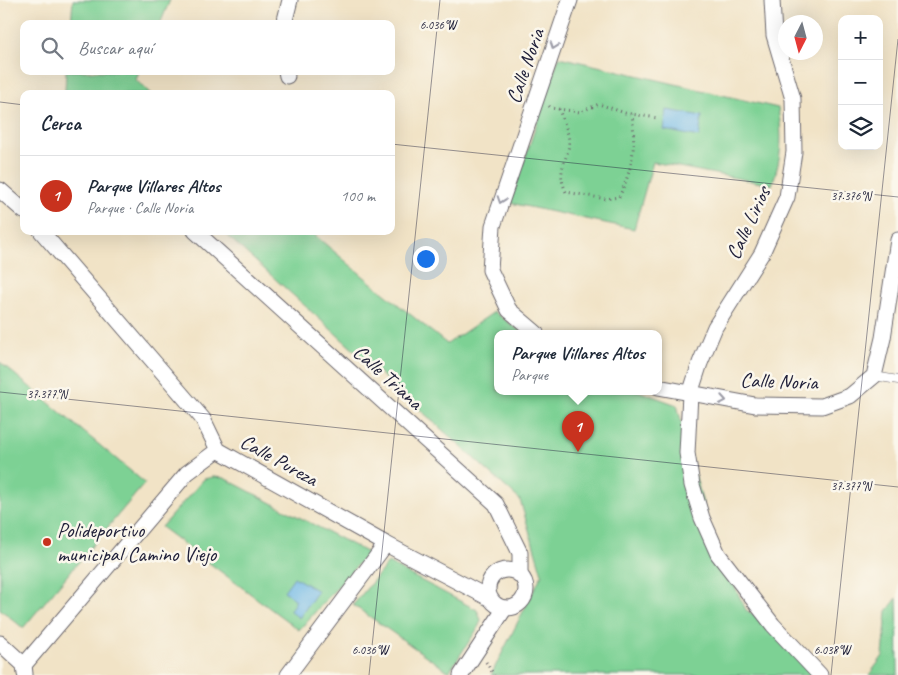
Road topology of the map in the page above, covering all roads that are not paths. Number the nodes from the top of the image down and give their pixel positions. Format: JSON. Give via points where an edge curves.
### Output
{"nodes":[{"id":1,"x":290,"y":0,"type":"edge"},
{"id":2,"x":570,"y":0,"type":"edge"},
{"id":3,"x":772,"y":0,"type":"edge"},
{"id":4,"x":285,"y":20,"type":"edge"},
{"id":5,"x":0,"y":190,"type":"edge"},
{"id":6,"x":20,"y":208,"type":"edge"},
{"id":7,"x":44,"y":235,"type":"edge"},
{"id":8,"x":199,"y":235,"type":"edge"},
{"id":9,"x":898,"y":240,"type":"edge"},
{"id":10,"x":532,"y":330,"type":"edge"},
{"id":11,"x":874,"y":376,"type":"junction"},
{"id":12,"x":898,"y":380,"type":"edge"},
{"id":13,"x":662,"y":388,"type":"edge"},
{"id":14,"x":690,"y":394,"type":"junction"},
{"id":15,"x":218,"y":450,"type":"junction"},
{"id":16,"x":386,"y":544,"type":"junction"},
{"id":17,"x":520,"y":574,"type":"junction"},
{"id":18,"x":490,"y":598,"type":"junction"},
{"id":19,"x":505,"y":608,"type":"junction"},
{"id":20,"x":0,"y":644,"type":"edge"},
{"id":21,"x":25,"y":670,"type":"edge"},
{"id":22,"x":288,"y":675,"type":"edge"},
{"id":23,"x":461,"y":675,"type":"edge"},
{"id":24,"x":820,"y":675,"type":"edge"}],
"edges":[{"from":1,"to":4,"type":"street"},
{"from":2,"to":10,"type":"street","name":"Calle Noria","one_way":true,"via":[[492,226],[490,270],[509,310]]},
{"from":3,"to":14,"type":"street","name":"Calle Lirios","via":[[774,35],[793,99],[794,152],[787,196],[762,253],[715,327]]},
{"from":5,"to":6,"type":"street"},
{"from":7,"to":15,"type":"street","name":"Calle Pureza","via":[[203,419]]},
{"from":8,"to":17,"type":"street","name":"Calle Triana","via":[[496,504],[520,553]]},
{"from":9,"to":11,"type":"street","via":[[884,338]]},
{"from":11,"to":12,"type":"lane"},
{"from":14,"to":11,"type":"street","name":"Calle Noria","one_way":true,"via":[[755,405],[822,406],[850,396]]},
{"from":13,"to":14,"type":"street","name":"Calle Noria"},
{"from":14,"to":24,"type":"street","name":"Calle Lirios","via":[[687,452],[692,485],[718,554],[773,626]]},
{"from":15,"to":16,"type":"street","name":"Calle Pureza"},
{"from":15,"to":21,"type":"street","via":[[187,473]]},
{"from":16,"to":18,"type":"street","name":"Calle Pureza"},
{"from":16,"to":22,"type":"street"},
{"from":17,"to":18,"type":"street","via":[[509,570],[495,574],[488,587]]},
{"from":17,"to":19,"type":"street","via":[[526,591],[519,604]]},
{"from":18,"to":19,"type":"street"},
{"from":19,"to":23,"type":"street"},
{"from":20,"to":21,"type":"street"}]}
